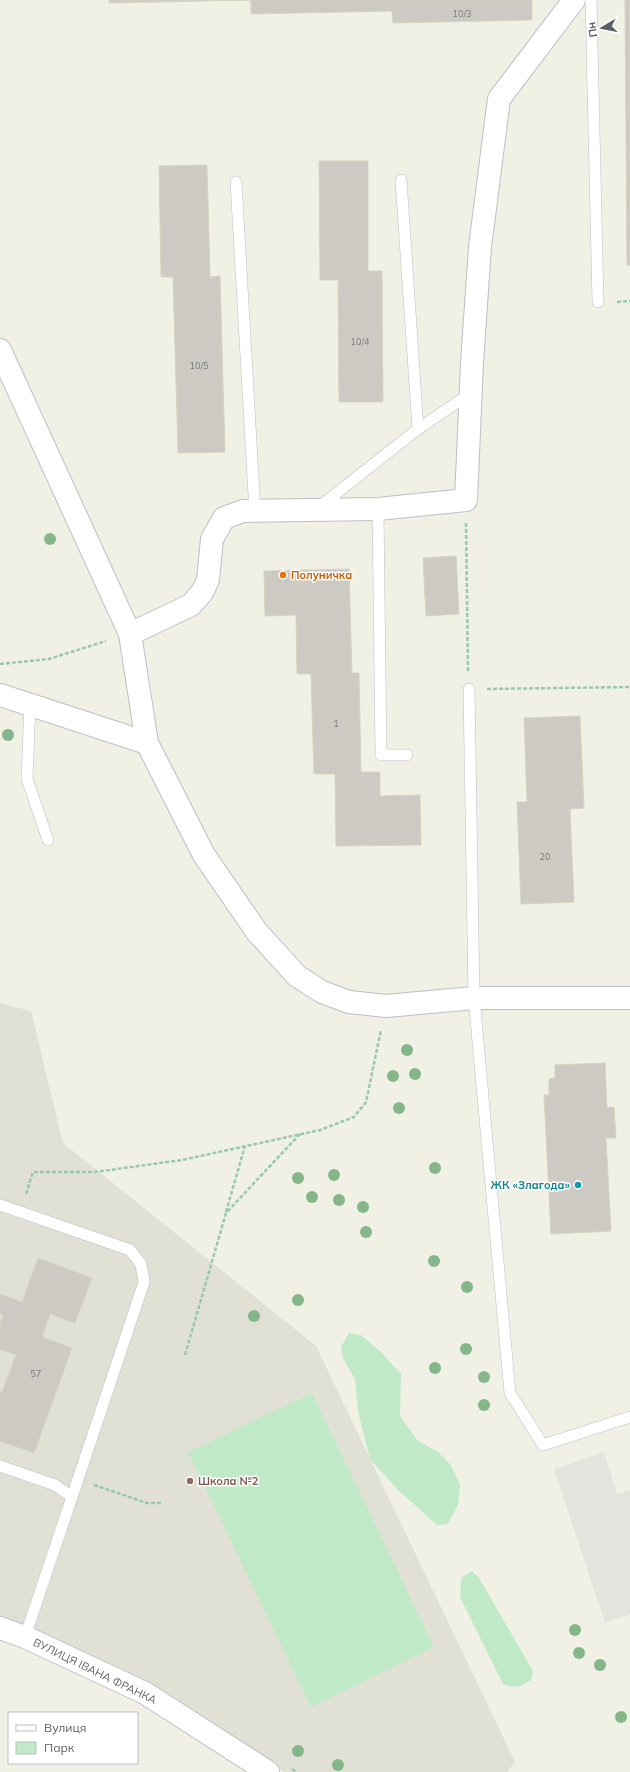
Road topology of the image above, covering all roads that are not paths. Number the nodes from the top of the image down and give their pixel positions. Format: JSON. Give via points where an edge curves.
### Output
{"nodes":[{"id":1,"x":574,"y":0,"type":"edge"},
{"id":2,"x":591,"y":0,"type":"edge"},
{"id":3,"x":401,"y":180,"type":"dead end"},
{"id":4,"x":236,"y":182,"type":"dead end"},
{"id":5,"x":598,"y":302,"type":"dead end"},
{"id":6,"x":0,"y":350,"type":"edge"},
{"id":7,"x":471,"y":393,"type":"junction"},
{"id":8,"x":418,"y":429,"type":"junction"},
{"id":9,"x":378,"y":509,"type":"junction"},
{"id":10,"x":316,"y":510,"type":"junction"},
{"id":11,"x":255,"y":512,"type":"junction"},
{"id":12,"x":130,"y":634,"type":"junction"},
{"id":13,"x":469,"y":689,"type":"road end"},
{"id":14,"x":0,"y":694,"type":"edge"},
{"id":15,"x":30,"y":705,"type":"junction"},
{"id":16,"x":147,"y":744,"type":"junction"},
{"id":17,"x":407,"y":756,"type":"dead end"},
{"id":18,"x":48,"y":840,"type":"dead end"},
{"id":19,"x":474,"y":998,"type":"junction"},
{"id":20,"x":630,"y":998,"type":"edge"},
{"id":21,"x":0,"y":1205,"type":"edge"},
{"id":22,"x":630,"y":1417,"type":"edge"},
{"id":23,"x":0,"y":1466,"type":"edge"},
{"id":24,"x":72,"y":1497,"type":"junction"},
{"id":25,"x":0,"y":1628,"type":"edge"},
{"id":26,"x":25,"y":1637,"type":"junction"},
{"id":27,"x":268,"y":1772,"type":"edge"}],
"edges":[{"from":1,"to":7,"type":"street","via":[[499,99],[480,247]]},
{"from":2,"to":5,"type":"lane"},
{"from":3,"to":8,"type":"lane"},
{"from":4,"to":11,"type":"lane"},
{"from":6,"to":12,"type":"street"},
{"from":7,"to":8,"type":"lane"},
{"from":7,"to":9,"type":"street","via":[[466,500]]},
{"from":8,"to":10,"type":"lane"},
{"from":9,"to":10,"type":"street"},
{"from":9,"to":17,"type":"lane","via":[[381,755]]},
{"from":10,"to":11,"type":"street"},
{"from":11,"to":12,"type":"street","via":[[243,511],[224,518],[212,539],[208,580],[191,605]]},
{"from":12,"to":16,"type":"street"},
{"from":13,"to":19,"type":"lane"},
{"from":14,"to":15,"type":"street"},
{"from":15,"to":16,"type":"street"},
{"from":15,"to":18,"type":"lane","via":[[27,779]]},
{"from":16,"to":19,"type":"street","via":[[204,855],[262,938],[297,976],[322,992],[349,1002],[386,1006]]},
{"from":19,"to":20,"type":"street"},
{"from":19,"to":22,"type":"lane","via":[[510,1393],[543,1445]]},
{"from":21,"to":24,"type":"lane","via":[[130,1250],[141,1264],[144,1282]]},
{"from":23,"to":24,"type":"lane","via":[[56,1485]]},
{"from":24,"to":26,"type":"lane"},
{"from":25,"to":26,"type":"street","name":"ВУЛИЦЯ ІВАНА ФРАНКА"},
{"from":26,"to":27,"type":"street","name":"ВУЛИЦЯ ІВАНА ФРАНКА","via":[[145,1693]]}]}
